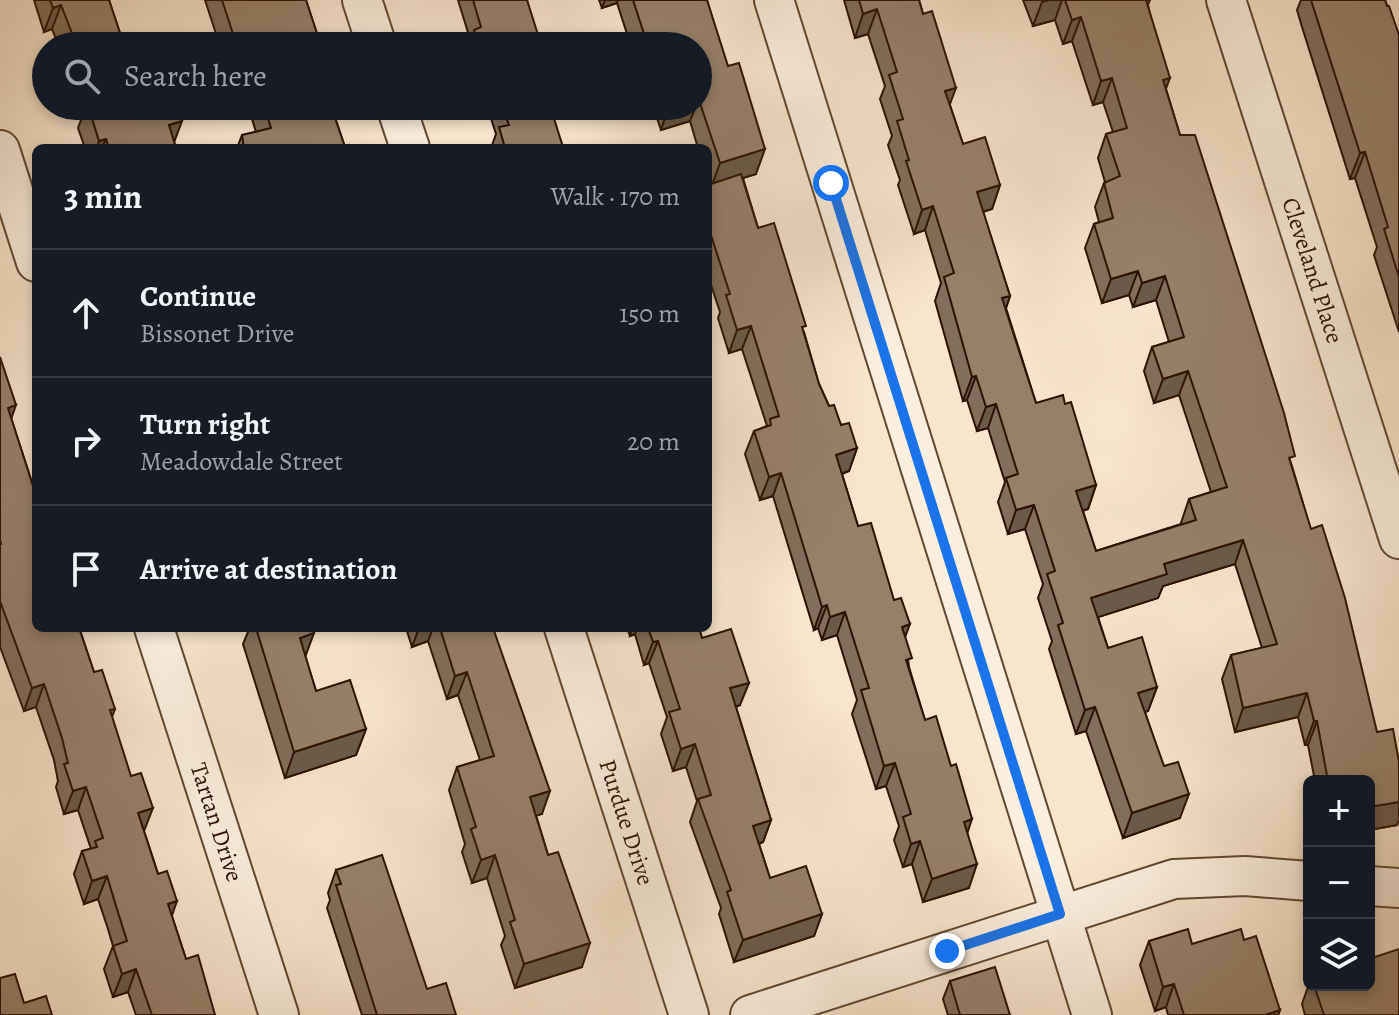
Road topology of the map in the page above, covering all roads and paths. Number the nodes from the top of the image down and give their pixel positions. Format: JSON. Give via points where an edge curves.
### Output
{"nodes":[{"id":1,"x":362,"y":0,"type":"edge"},
{"id":2,"x":774,"y":0,"type":"edge"},
{"id":3,"x":1226,"y":0,"type":"edge"},
{"id":4,"x":372,"y":32,"type":"edge"},
{"id":5,"x":401,"y":120,"type":"edge"},
{"id":6,"x":409,"y":144,"type":"edge"},
{"id":7,"x":0,"y":150,"type":"edge"},
{"id":8,"x":32,"y":250,"type":"edge"},
{"id":9,"x":1399,"y":539,"type":"edge"},
{"id":10,"x":155,"y":632,"type":"edge"},
{"id":11,"x":565,"y":632,"type":"edge"},
{"id":12,"x":1303,"y":881,"type":"edge"},
{"id":13,"x":1375,"y":886,"type":"edge"},
{"id":14,"x":1399,"y":888,"type":"edge"},
{"id":15,"x":1060,"y":914,"type":"junction"},
{"id":16,"x":279,"y":1015,"type":"edge"},
{"id":17,"x":689,"y":1015,"type":"edge"},
{"id":18,"x":750,"y":1015,"type":"edge"},
{"id":19,"x":1092,"y":1015,"type":"edge"}],
"edges":[{"from":1,"to":4,"type":"street"},
{"from":2,"to":15,"type":"street"},
{"from":3,"to":9,"type":"street","name":"Cleveland Place"},
{"from":5,"to":6,"type":"street"},
{"from":7,"to":8,"type":"street"},
{"from":10,"to":16,"type":"street","name":"Tartan Drive"},
{"from":11,"to":17,"type":"street","name":"Purdue Drive"},
{"from":12,"to":15,"type":"street","via":[[1174,879]]},
{"from":13,"to":14,"type":"street"},
{"from":15,"to":18,"type":"street"},
{"from":15,"to":19,"type":"street"}]}
